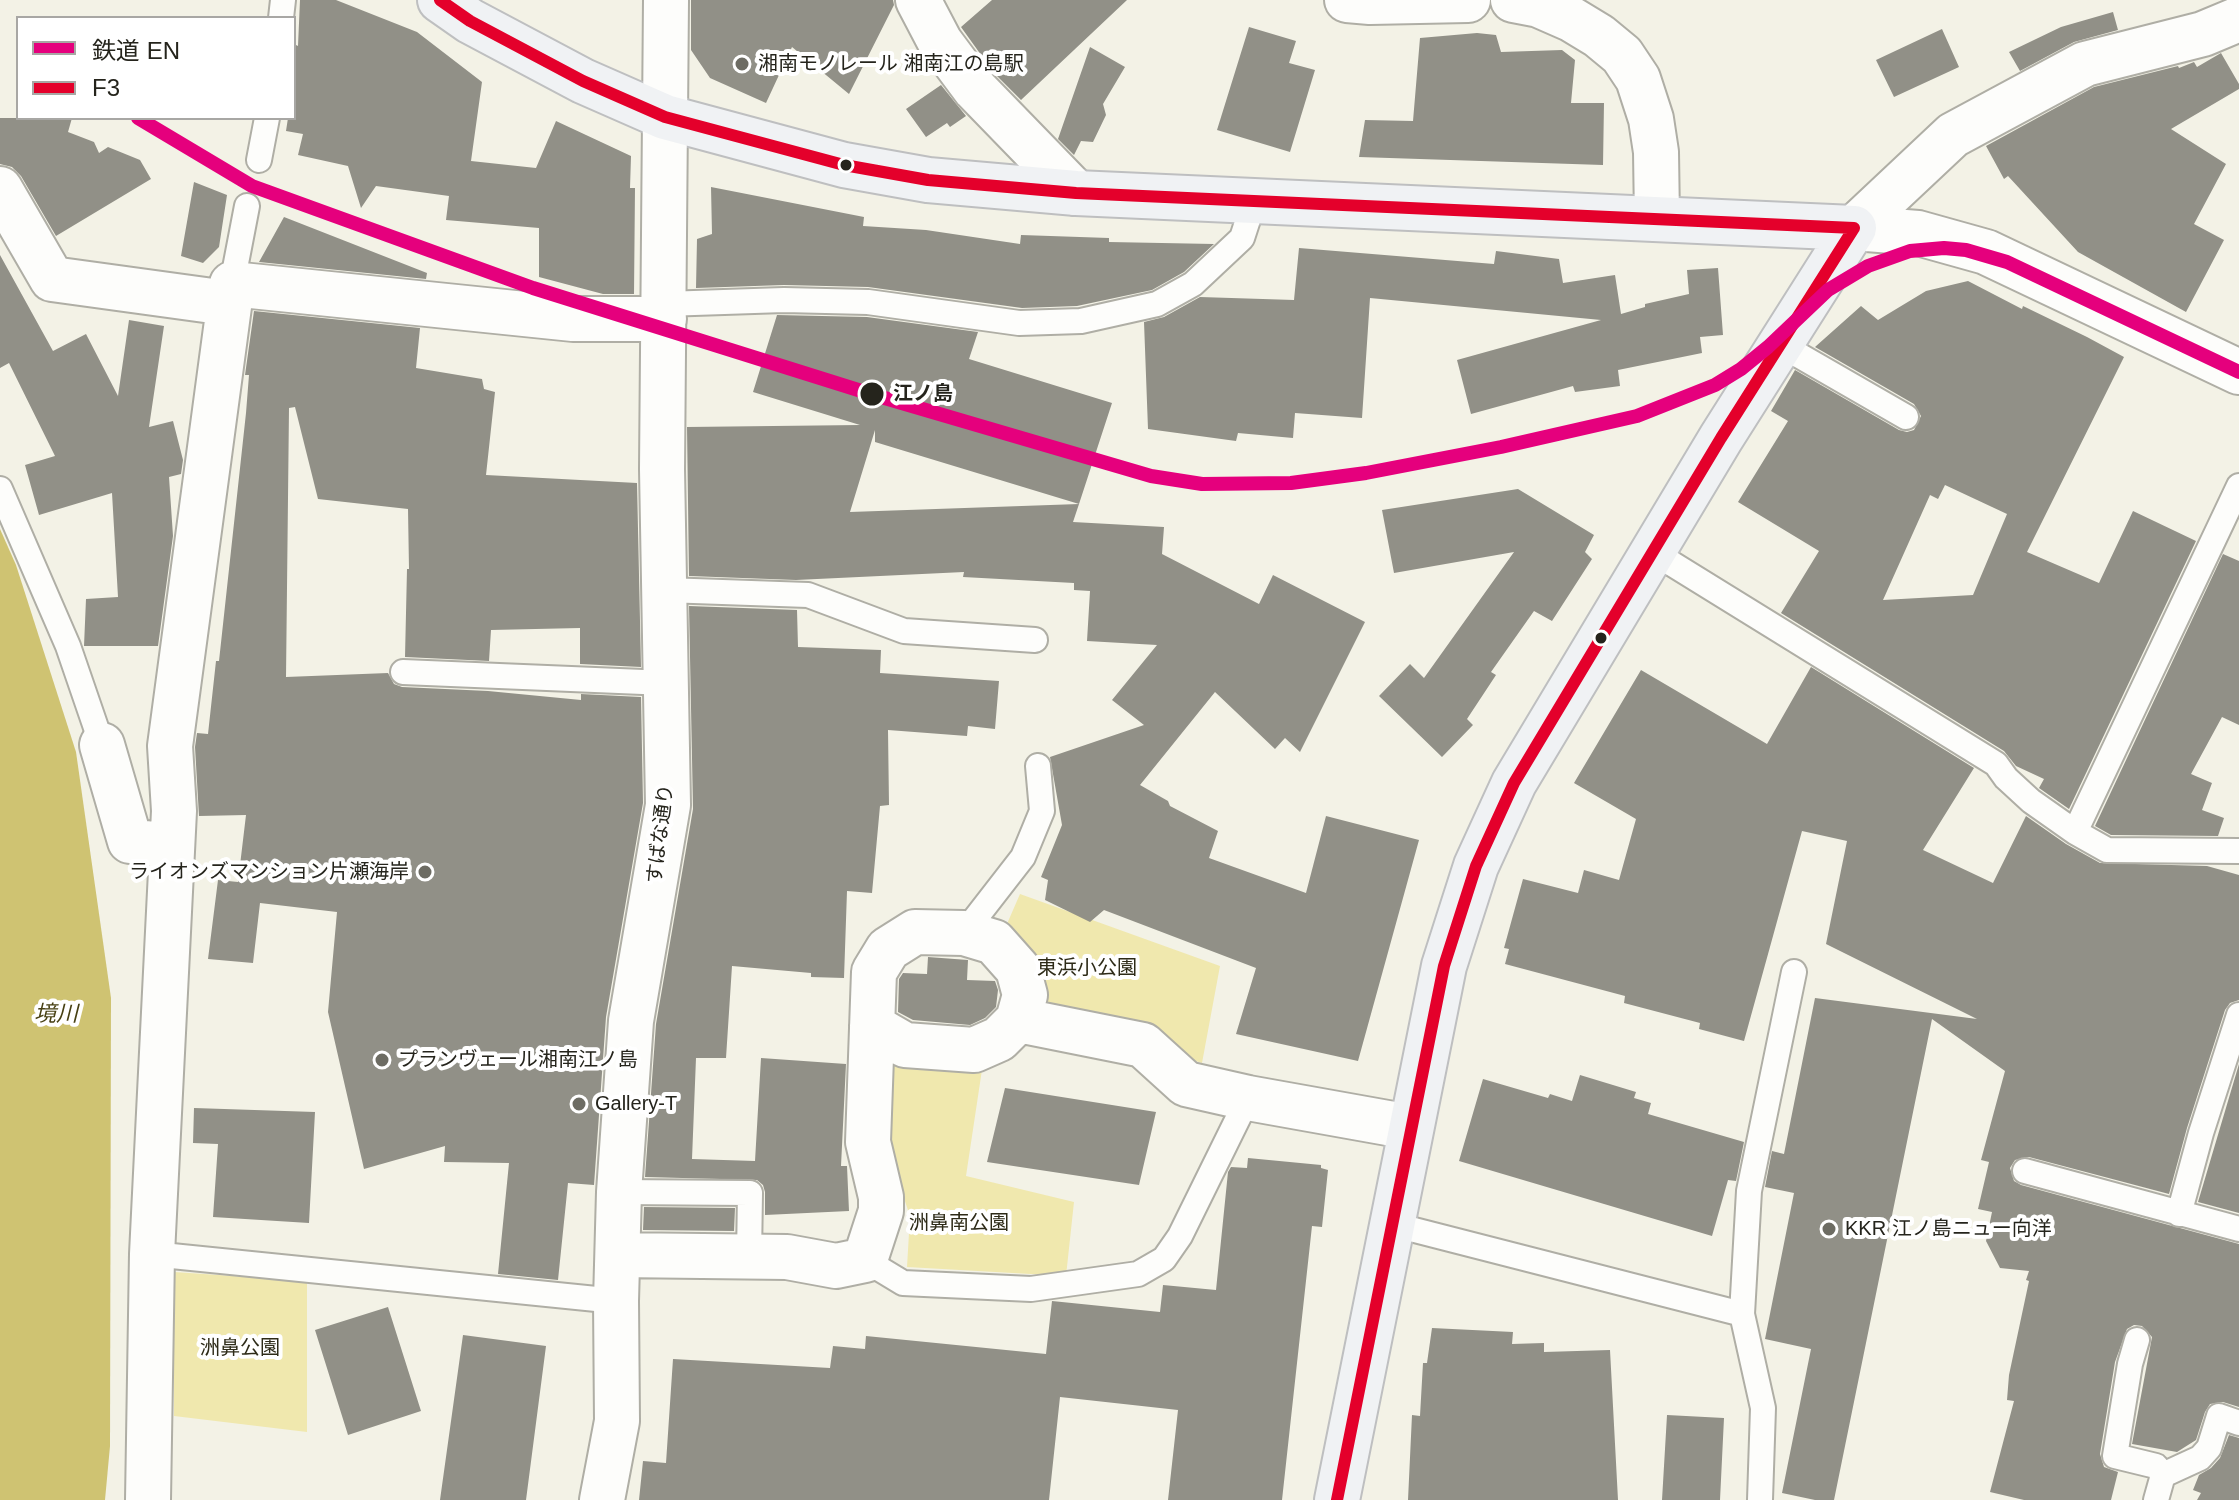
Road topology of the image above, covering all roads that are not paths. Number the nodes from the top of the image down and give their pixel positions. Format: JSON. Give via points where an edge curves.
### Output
{"nodes":[{"id":1,"x":440,"y":0,"type":"edge"},
{"id":2,"x":666,"y":0,"type":"edge"},
{"id":3,"x":918,"y":0,"type":"edge"},
{"id":4,"x":1347,"y":0,"type":"edge"},
{"id":5,"x":1468,"y":0,"type":"edge"},
{"id":6,"x":1513,"y":0,"type":"edge"},
{"id":7,"x":2239,"y":19,"type":"edge"},
{"id":8,"x":665,"y":117,"type":"junction"},
{"id":9,"x":267,"y":120,"type":"edge"},
{"id":10,"x":259,"y":160,"type":"dead end"},
{"id":11,"x":0,"y":189,"type":"edge"},
{"id":12,"x":1076,"y":193,"type":"junction"},
{"id":13,"x":1254,"y":201,"type":"junction"},
{"id":14,"x":247,"y":206,"type":"dead end"},
{"id":15,"x":1657,"y":219,"type":"junction"},
{"id":16,"x":1854,"y":228,"type":"junction"},
{"id":17,"x":229,"y":293,"type":"junction"},
{"id":18,"x":664,"y":311,"type":"junction"},
{"id":19,"x":1781,"y":345,"type":"junction"},
{"id":20,"x":2239,"y":372,"type":"edge"},
{"id":21,"x":1906,"y":417,"type":"dead end"},
{"id":22,"x":2239,"y":486,"type":"edge"},
{"id":23,"x":0,"y":489,"type":"edge"},
{"id":24,"x":1653,"y":552,"type":"junction"},
{"id":25,"x":665,"y":590,"type":"junction"},
{"id":26,"x":1035,"y":640,"type":"dead end"},
{"id":27,"x":403,"y":672,"type":"dead end"},
{"id":28,"x":667,"y":683,"type":"junction"},
{"id":29,"x":102,"y":745,"type":"joint"},
{"id":30,"x":1038,"y":766,"type":"dead end"},
{"id":31,"x":2075,"y":832,"type":"junction"},
{"id":32,"x":170,"y":846,"type":"junction"},
{"id":33,"x":2239,"y":851,"type":"edge"},
{"id":34,"x":964,"y":933,"type":"junction"},
{"id":35,"x":1794,"y":972,"type":"dead end"},
{"id":36,"x":2239,"y":1015,"type":"edge"},
{"id":37,"x":1018,"y":1020,"type":"junction"},
{"id":38,"x":872,"y":1026,"type":"junction"},
{"id":39,"x":1248,"y":1098,"type":"junction"},
{"id":40,"x":1410,"y":1127,"type":"junction"},
{"id":41,"x":2025,"y":1171,"type":"dead end"},
{"id":42,"x":619,"y":1192,"type":"junction"},
{"id":43,"x":2179,"y":1214,"type":"junction"},
{"id":44,"x":1391,"y":1224,"type":"junction"},
{"id":45,"x":2239,"y":1229,"type":"edge"},
{"id":46,"x":152,"y":1254,"type":"junction"},
{"id":47,"x":618,"y":1255,"type":"junction"},
{"id":48,"x":749,"y":1257,"type":"junction"},
{"id":49,"x":865,"y":1260,"type":"junction"},
{"id":50,"x":616,"y":1301,"type":"junction"},
{"id":51,"x":1742,"y":1314,"type":"junction"},
{"id":52,"x":2137,"y":1340,"type":"dead end"},
{"id":53,"x":2239,"y":1423,"type":"edge"},
{"id":54,"x":2163,"y":1475,"type":"junction"},
{"id":55,"x":148,"y":1500,"type":"edge"},
{"id":56,"x":602,"y":1500,"type":"edge"},
{"id":57,"x":1337,"y":1500,"type":"edge"},
{"id":58,"x":1760,"y":1500,"type":"edge"},
{"id":59,"x":2156,"y":1500,"type":"edge"}],
"edges":[{"from":1,"to":8,"type":"highway","via":[[583,81]]},
{"from":2,"to":8,"type":"street","name":"すばな通り"},
{"from":3,"to":12,"type":"street","via":[[940,42],[975,89]]},
{"from":4,"to":5,"type":"street"},
{"from":6,"to":15,"type":"street","via":[[1539,5],[1599,36],[1622,55],[1638,79],[1656,152]]},
{"from":7,"to":16,"type":"street","via":[[2203,34],[2085,64],[1953,135]]},
{"from":8,"to":12,"type":"highway","via":[[844,165],[928,180]]},
{"from":8,"to":18,"type":"street","name":"すばな通り"},
{"from":9,"to":10,"type":"lane"},
{"from":11,"to":17,"type":"street","via":[[52,279]]},
{"from":12,"to":13,"type":"highway"},
{"from":13,"to":15,"type":"highway"},
{"from":13,"to":18,"type":"lane","via":[[1242,238],[1193,284],[1157,304],[1081,321],[1019,323],[868,302],[784,300]]},
{"from":14,"to":17,"type":"lane"},
{"from":15,"to":16,"type":"highway"},
{"from":16,"to":19,"type":"highway"},
{"from":16,"to":20,"type":"street","via":[[1918,233],[1986,252]]},
{"from":17,"to":18,"type":"street","via":[[573,319]]},
{"from":17,"to":32,"type":"street","via":[[170,746]]},
{"from":18,"to":25,"type":"street","name":"すばな通り"},
{"from":19,"to":21,"type":"lane"},
{"from":19,"to":24,"type":"highway"},
{"from":22,"to":31,"type":"lane"},
{"from":23,"to":29,"type":"lane","via":[[68,646]]},
{"from":24,"to":31,"type":"lane","via":[[1996,764],[2031,801]]},
{"from":24,"to":40,"type":"highway","via":[[1514,783],[1476,866],[1444,966]]},
{"from":25,"to":26,"type":"lane","via":[[808,595],[904,631]]},
{"from":25,"to":28,"type":"street","name":"すばな通り"},
{"from":27,"to":28,"type":"lane"},
{"from":28,"to":42,"type":"street","name":"すばな通り","via":[[668,805],[631,1021]]},
{"from":29,"to":32,"type":"street","via":[[130,841]]},
{"from":30,"to":34,"type":"lane","via":[[1042,811],[1023,857]]},
{"from":31,"to":33,"type":"lane","via":[[2107,850]]},
{"from":32,"to":46,"type":"street"},
{"from":34,"to":37,"type":"street","via":[[994,942],[1018,969],[1025,995]]},
{"from":34,"to":38,"type":"street","via":[[915,932],[888,949],[874,972]]},
{"from":35,"to":51,"type":"lane","via":[[1749,1191]]},
{"from":36,"to":43,"type":"lane"},
{"from":37,"to":38,"type":"street","via":[[999,1039],[974,1050],[905,1045]]},
{"from":37,"to":39,"type":"street","via":[[1143,1045],[1186,1084]]},
{"from":38,"to":49,"type":"street","via":[[868,1142],[881,1211]]},
{"from":39,"to":40,"type":"street"},
{"from":39,"to":49,"type":"lane","via":[[1180,1236],[1164,1259],[1138,1274],[1031,1289],[917,1284],[903,1283]]},
{"from":40,"to":44,"type":"highway"},
{"from":41,"to":43,"type":"lane"},
{"from":42,"to":47,"type":"street","name":"すばな通り"},
{"from":42,"to":48,"type":"lane","via":[[750,1193]]},
{"from":43,"to":45,"type":"lane"},
{"from":44,"to":51,"type":"lane"},
{"from":44,"to":57,"type":"highway"},
{"from":46,"to":50,"type":"lane"},
{"from":46,"to":55,"type":"street"},
{"from":47,"to":48,"type":"street"},
{"from":47,"to":50,"type":"street","name":"すばな通り"},
{"from":48,"to":49,"type":"street","via":[[836,1266]]},
{"from":50,"to":56,"type":"street","name":"すばな通り","via":[[617,1421]]},
{"from":51,"to":58,"type":"lane","via":[[1763,1408]]},
{"from":52,"to":54,"type":"lane","via":[[2115,1456],[2156,1466]]},
{"from":53,"to":54,"type":"lane","via":[[2219,1416],[2209,1448],[2200,1458]]},
{"from":54,"to":59,"type":"lane"}]}
